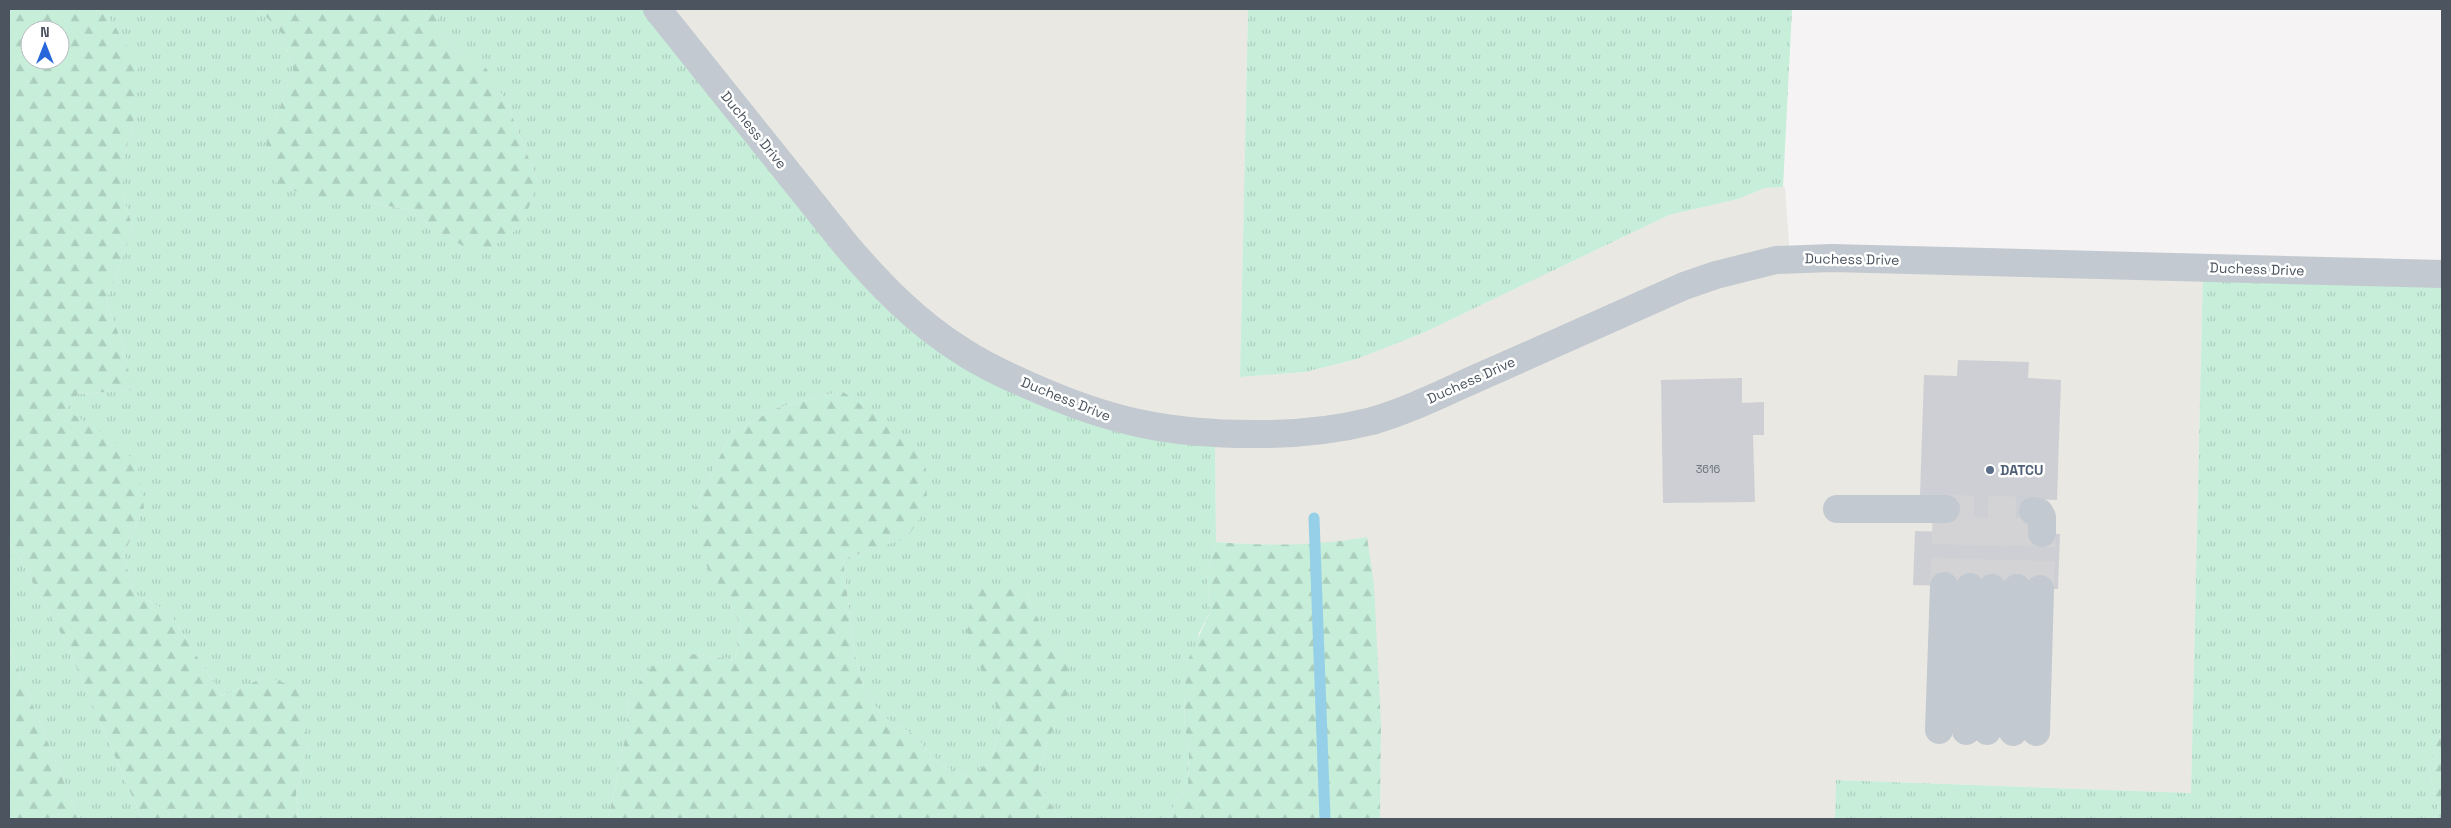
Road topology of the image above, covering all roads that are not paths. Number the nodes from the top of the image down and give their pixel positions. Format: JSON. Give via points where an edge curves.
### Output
{"nodes":[{"id":1,"x":657,"y":9,"type":"edge"},
{"id":2,"x":2442,"y":274,"type":"edge"},
{"id":3,"x":1837,"y":509,"type":"dead end"},
{"id":4,"x":1946,"y":509,"type":"tunnel mouth"},
{"id":5,"x":1993,"y":588,"type":"junction"},
{"id":6,"x":1939,"y":730,"type":"dead end"}],
"edges":[{"from":1,"to":2,"type":"street","name":"Duchess Drive","via":[[851,252],[914,315],[961,351],[995,370],[1111,418],[1155,428],[1215,434],[1297,434],[1372,420],[1430,398],[1684,286],[1716,274],[1776,260],[1832,258]]},
{"from":3,"to":4,"type":"street"},
{"from":5,"to":5,"type":"street","via":[[2001,731]]},
{"from":5,"to":6,"type":"street"}]}
